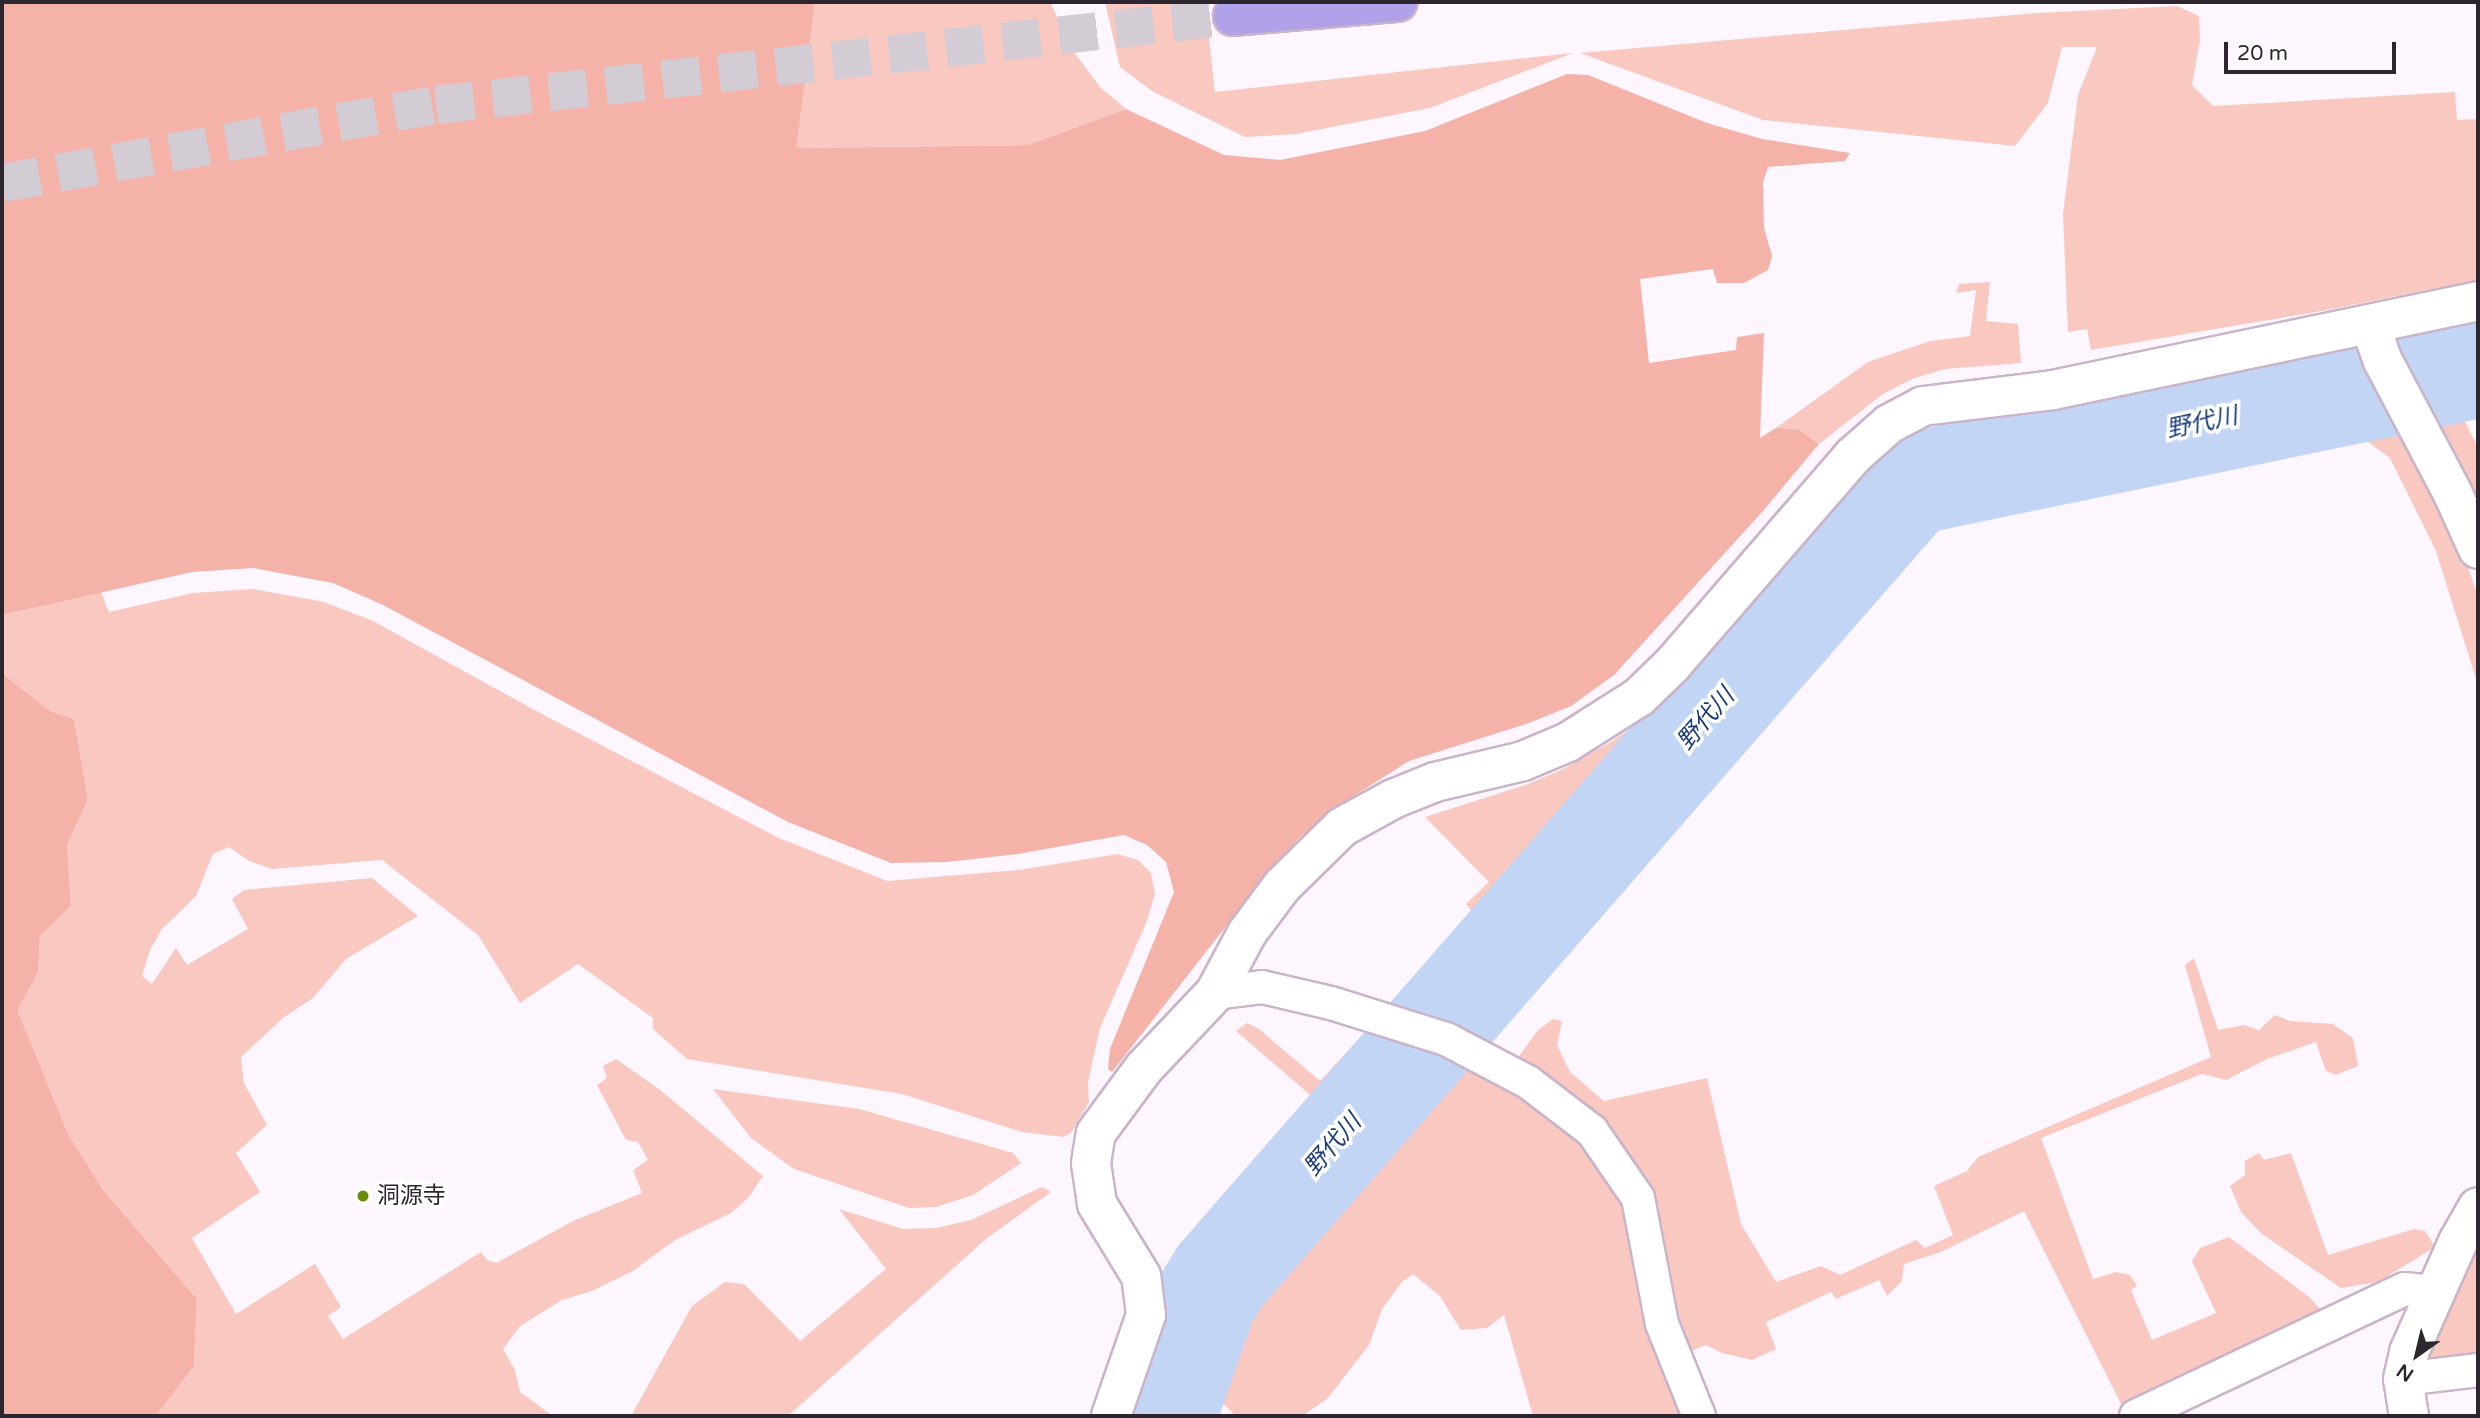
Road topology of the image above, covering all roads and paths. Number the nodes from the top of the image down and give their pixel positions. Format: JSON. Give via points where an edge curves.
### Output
{"nodes":[{"id":1,"x":1398,"y":2,"type":"edge"},
{"id":2,"x":1233,"y":16,"type":"tunnel mouth"},
{"id":3,"x":2478,"y":301,"type":"edge"},
{"id":4,"x":2370,"y":324,"type":"junction"},
{"id":5,"x":2478,"y":549,"type":"edge"},
{"id":6,"x":1214,"y":993,"type":"junction"},
{"id":7,"x":2478,"y":1206,"type":"edge"},
{"id":8,"x":2434,"y":1292,"type":"junction"},
{"id":9,"x":2478,"y":1370,"type":"edge"},
{"id":10,"x":2403,"y":1379,"type":"junction"},
{"id":11,"x":1111,"y":1416,"type":"edge"},
{"id":12,"x":1699,"y":1416,"type":"edge"},
{"id":13,"x":2136,"y":1416,"type":"edge"},
{"id":14,"x":2409,"y":1416,"type":"edge"}],
"edges":[{"from":1,"to":2,"type":"highway"},
{"from":3,"to":4,"type":"street"},
{"from":4,"to":5,"type":"street","via":[[2383,361]]},
{"from":4,"to":6,"type":"street","via":[[2053,390],[1923,406],[1889,424],[1853,456],[1639,697],[1557,747],[1524,761],[1434,782],[1342,827],[1275,896],[1247,933]]},
{"from":6,"to":11,"type":"street","via":[[1144,1068],[1096,1133],[1091,1163],[1097,1204],[1141,1276],[1146,1315]]},
{"from":6,"to":12,"type":"lane","via":[[1262,988],[1331,1003],[1446,1039],[1528,1082],[1592,1131],[1638,1198],[1662,1324]]},
{"from":7,"to":8,"type":"street"},
{"from":8,"to":10,"type":"street"},
{"from":8,"to":13,"type":"lane","via":[[2405,1289]]},
{"from":9,"to":10,"type":"lane"},
{"from":10,"to":14,"type":"street"}]}
